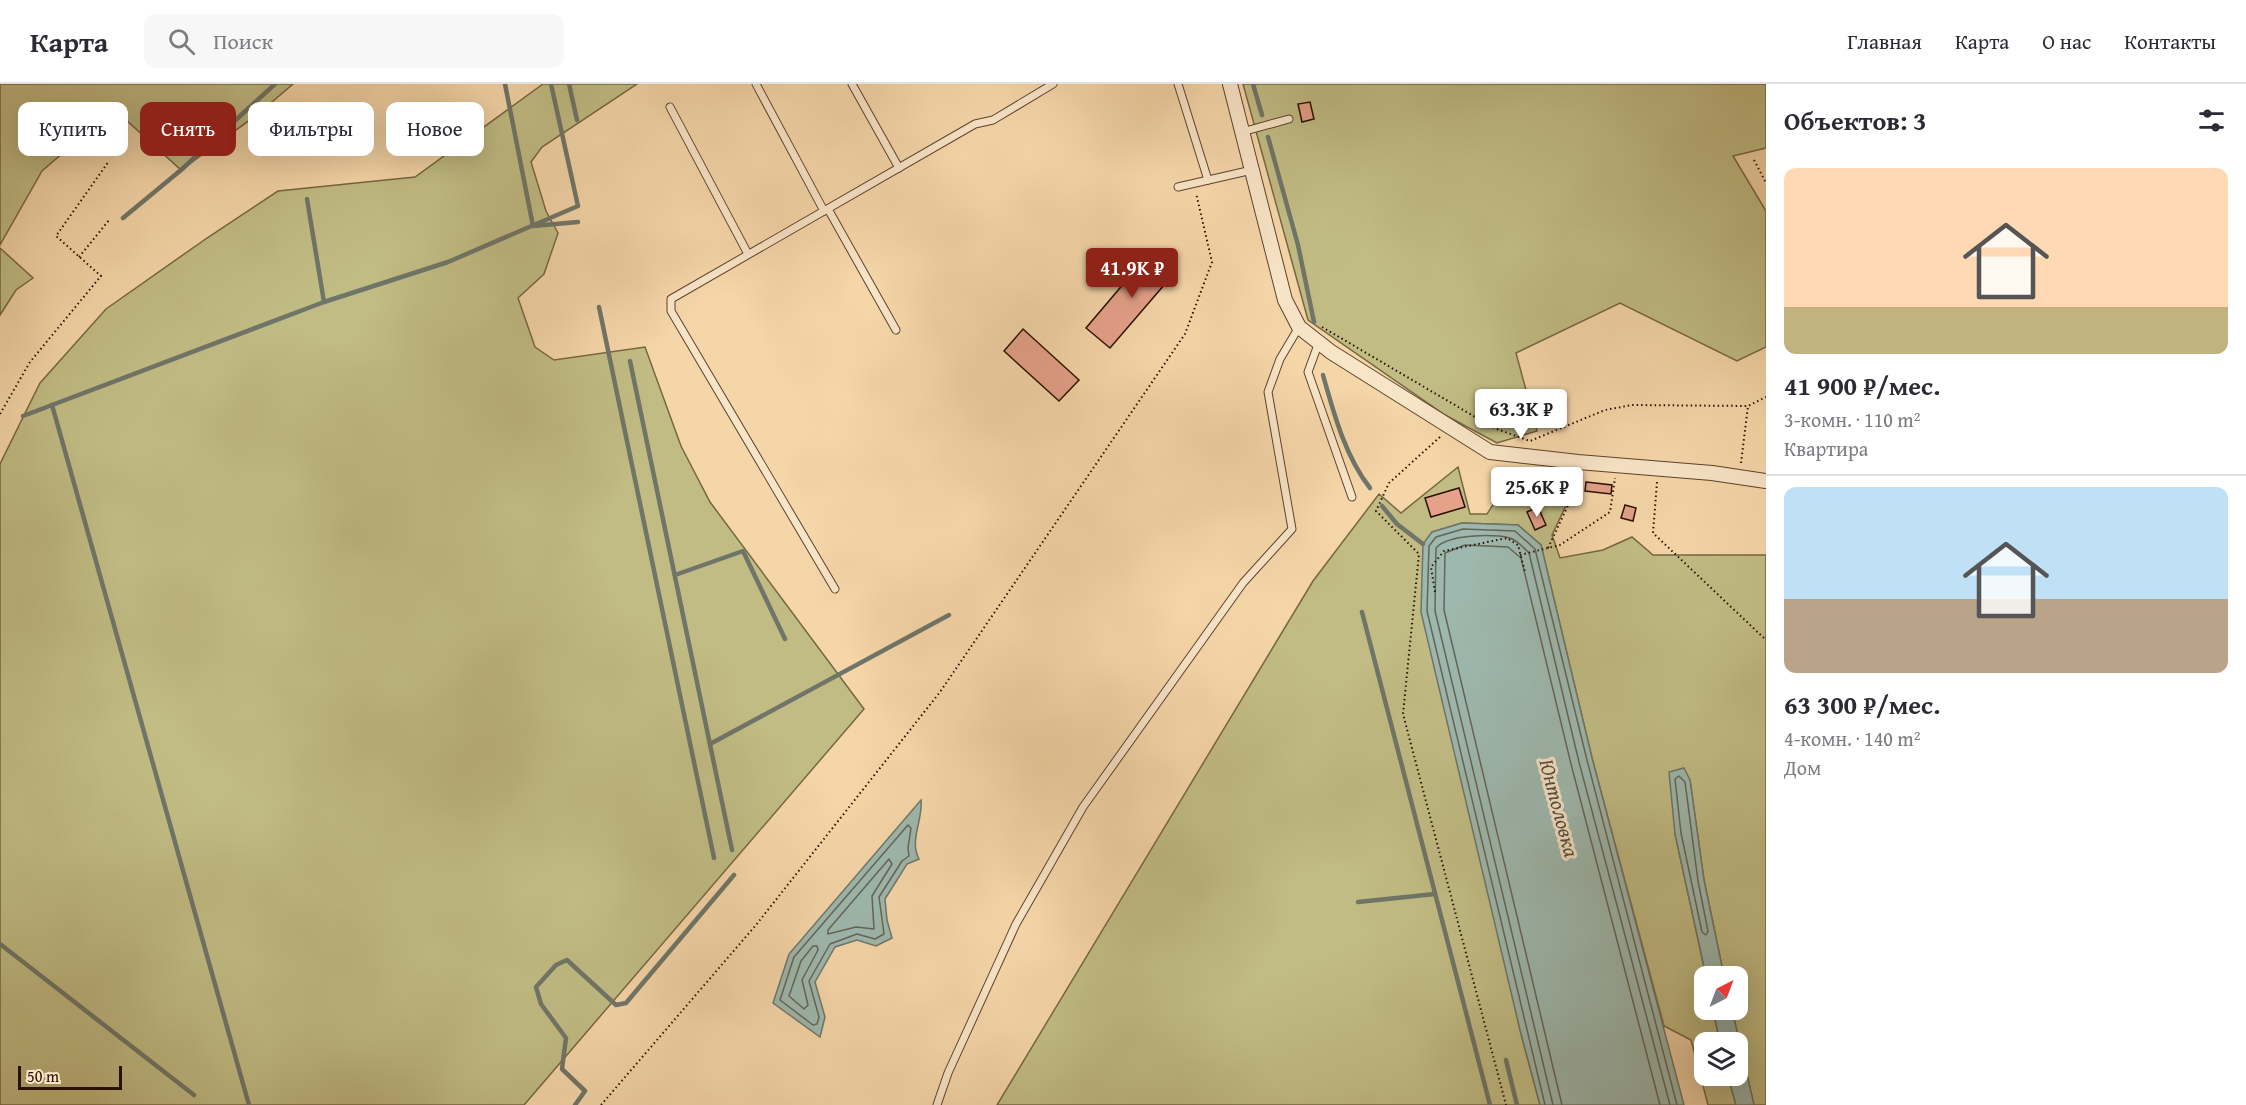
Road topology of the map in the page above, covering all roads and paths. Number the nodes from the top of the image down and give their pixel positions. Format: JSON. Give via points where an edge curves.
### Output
{"nodes":[{"id":1,"x":756,"y":84,"type":"edge"},
{"id":2,"x":852,"y":84,"type":"edge"},
{"id":3,"x":1053,"y":84,"type":"edge"},
{"id":4,"x":1178,"y":84,"type":"edge"},
{"id":5,"x":1230,"y":84,"type":"edge"},
{"id":6,"x":670,"y":107,"type":"dead end"},
{"id":7,"x":1289,"y":119,"type":"dead end"},
{"id":8,"x":1242,"y":132,"type":"junction"},
{"id":9,"x":1754,"y":160,"type":"dead end"},
{"id":10,"x":109,"y":161,"type":"dead end"},
{"id":11,"x":899,"y":168,"type":"junction"},
{"id":12,"x":1252,"y":170,"type":"junction"},
{"id":13,"x":1208,"y":180,"type":"junction"},
{"id":14,"x":1766,"y":183,"type":"edge"},
{"id":15,"x":1193,"y":184,"type":"junction"},
{"id":16,"x":1178,"y":187,"type":"dead end"},
{"id":17,"x":826,"y":210,"type":"junction"},
{"id":18,"x":110,"y":219,"type":"dead end"},
{"id":19,"x":748,"y":254,"type":"junction"},
{"id":20,"x":80,"y":257,"type":"junction"},
{"id":21,"x":896,"y":330,"type":"dead end"},
{"id":22,"x":1309,"y":335,"type":"junction"},
{"id":23,"x":1766,"y":397,"type":"edge"},
{"id":24,"x":1748,"y":406,"type":"junction"},
{"id":25,"x":0,"y":414,"type":"edge"},
{"id":26,"x":1444,"y":433,"type":"dead end"},
{"id":27,"x":1658,"y":467,"type":"junction"},
{"id":28,"x":1579,"y":469,"type":"dead end"},
{"id":29,"x":1616,"y":473,"type":"dead end"},
{"id":30,"x":1739,"y":477,"type":"junction"},
{"id":31,"x":1766,"y":481,"type":"edge"},
{"id":32,"x":1352,"y":497,"type":"dead end"},
{"id":33,"x":1548,"y":548,"type":"junction"},
{"id":34,"x":1520,"y":555,"type":"junction"},
{"id":35,"x":1525,"y":572,"type":"dead end"},
{"id":36,"x":835,"y":589,"type":"dead end"},
{"id":37,"x":1435,"y":592,"type":"dead end"},
{"id":38,"x":1766,"y":640,"type":"edge"},
{"id":39,"x":602,"y":1105,"type":"edge"},
{"id":40,"x":937,"y":1105,"type":"edge"},
{"id":41,"x":1506,"y":1105,"type":"edge"}],
"edges":[{"from":1,"to":17,"type":"lane"},
{"from":2,"to":11,"type":"lane"},
{"from":3,"to":11,"type":"lane"},
{"from":4,"to":13,"type":"lane"},
{"from":5,"to":8,"type":"street"},
{"from":6,"to":19,"type":"lane"},
{"from":7,"to":8,"type":"lane"},
{"from":8,"to":12,"type":"street"},
{"from":9,"to":14,"type":"path"},
{"from":10,"to":20,"type":"path","via":[[56,236]]},
{"from":11,"to":17,"type":"lane"},
{"from":12,"to":13,"type":"lane"},
{"from":12,"to":22,"type":"street","via":[[1285,300]]},
{"from":13,"to":15,"type":"lane"},
{"from":15,"to":16,"type":"lane"},
{"from":15,"to":39,"type":"path","via":[[1212,262],[1185,334],[940,692],[756,925]]},
{"from":17,"to":19,"type":"lane"},
{"from":17,"to":21,"type":"lane"},
{"from":18,"to":20,"type":"path"},
{"from":19,"to":36,"type":"lane","via":[[671,299],[671,311]]},
{"from":20,"to":25,"type":"path","via":[[101,276],[30,362]]},
{"from":22,"to":24,"type":"path","via":[[1324,326],[1494,428],[1530,441],[1605,410],[1632,405]]},
{"from":22,"to":27,"type":"street","via":[[1490,452]]},
{"from":22,"to":32,"type":"lane","via":[[1308,372]]},
{"from":22,"to":40,"type":"lane","via":[[1280,359],[1268,392],[1292,529],[1243,583],[1083,807],[1016,924]]},
{"from":23,"to":24,"type":"path"},
{"from":24,"to":30,"type":"path"},
{"from":26,"to":41,"type":"path","via":[[1389,483],[1376,511],[1419,554],[1403,714]]},
{"from":27,"to":30,"type":"street"},
{"from":27,"to":38,"type":"path","via":[[1653,532]]},
{"from":28,"to":33,"type":"path","via":[[1578,484]]},
{"from":29,"to":33,"type":"path","via":[[1610,512],[1560,545]]},
{"from":30,"to":31,"type":"street"},
{"from":33,"to":34,"type":"path"},
{"from":34,"to":35,"type":"path"},
{"from":34,"to":37,"type":"path","via":[[1518,545],[1507,538],[1444,551],[1431,567]]}]}
